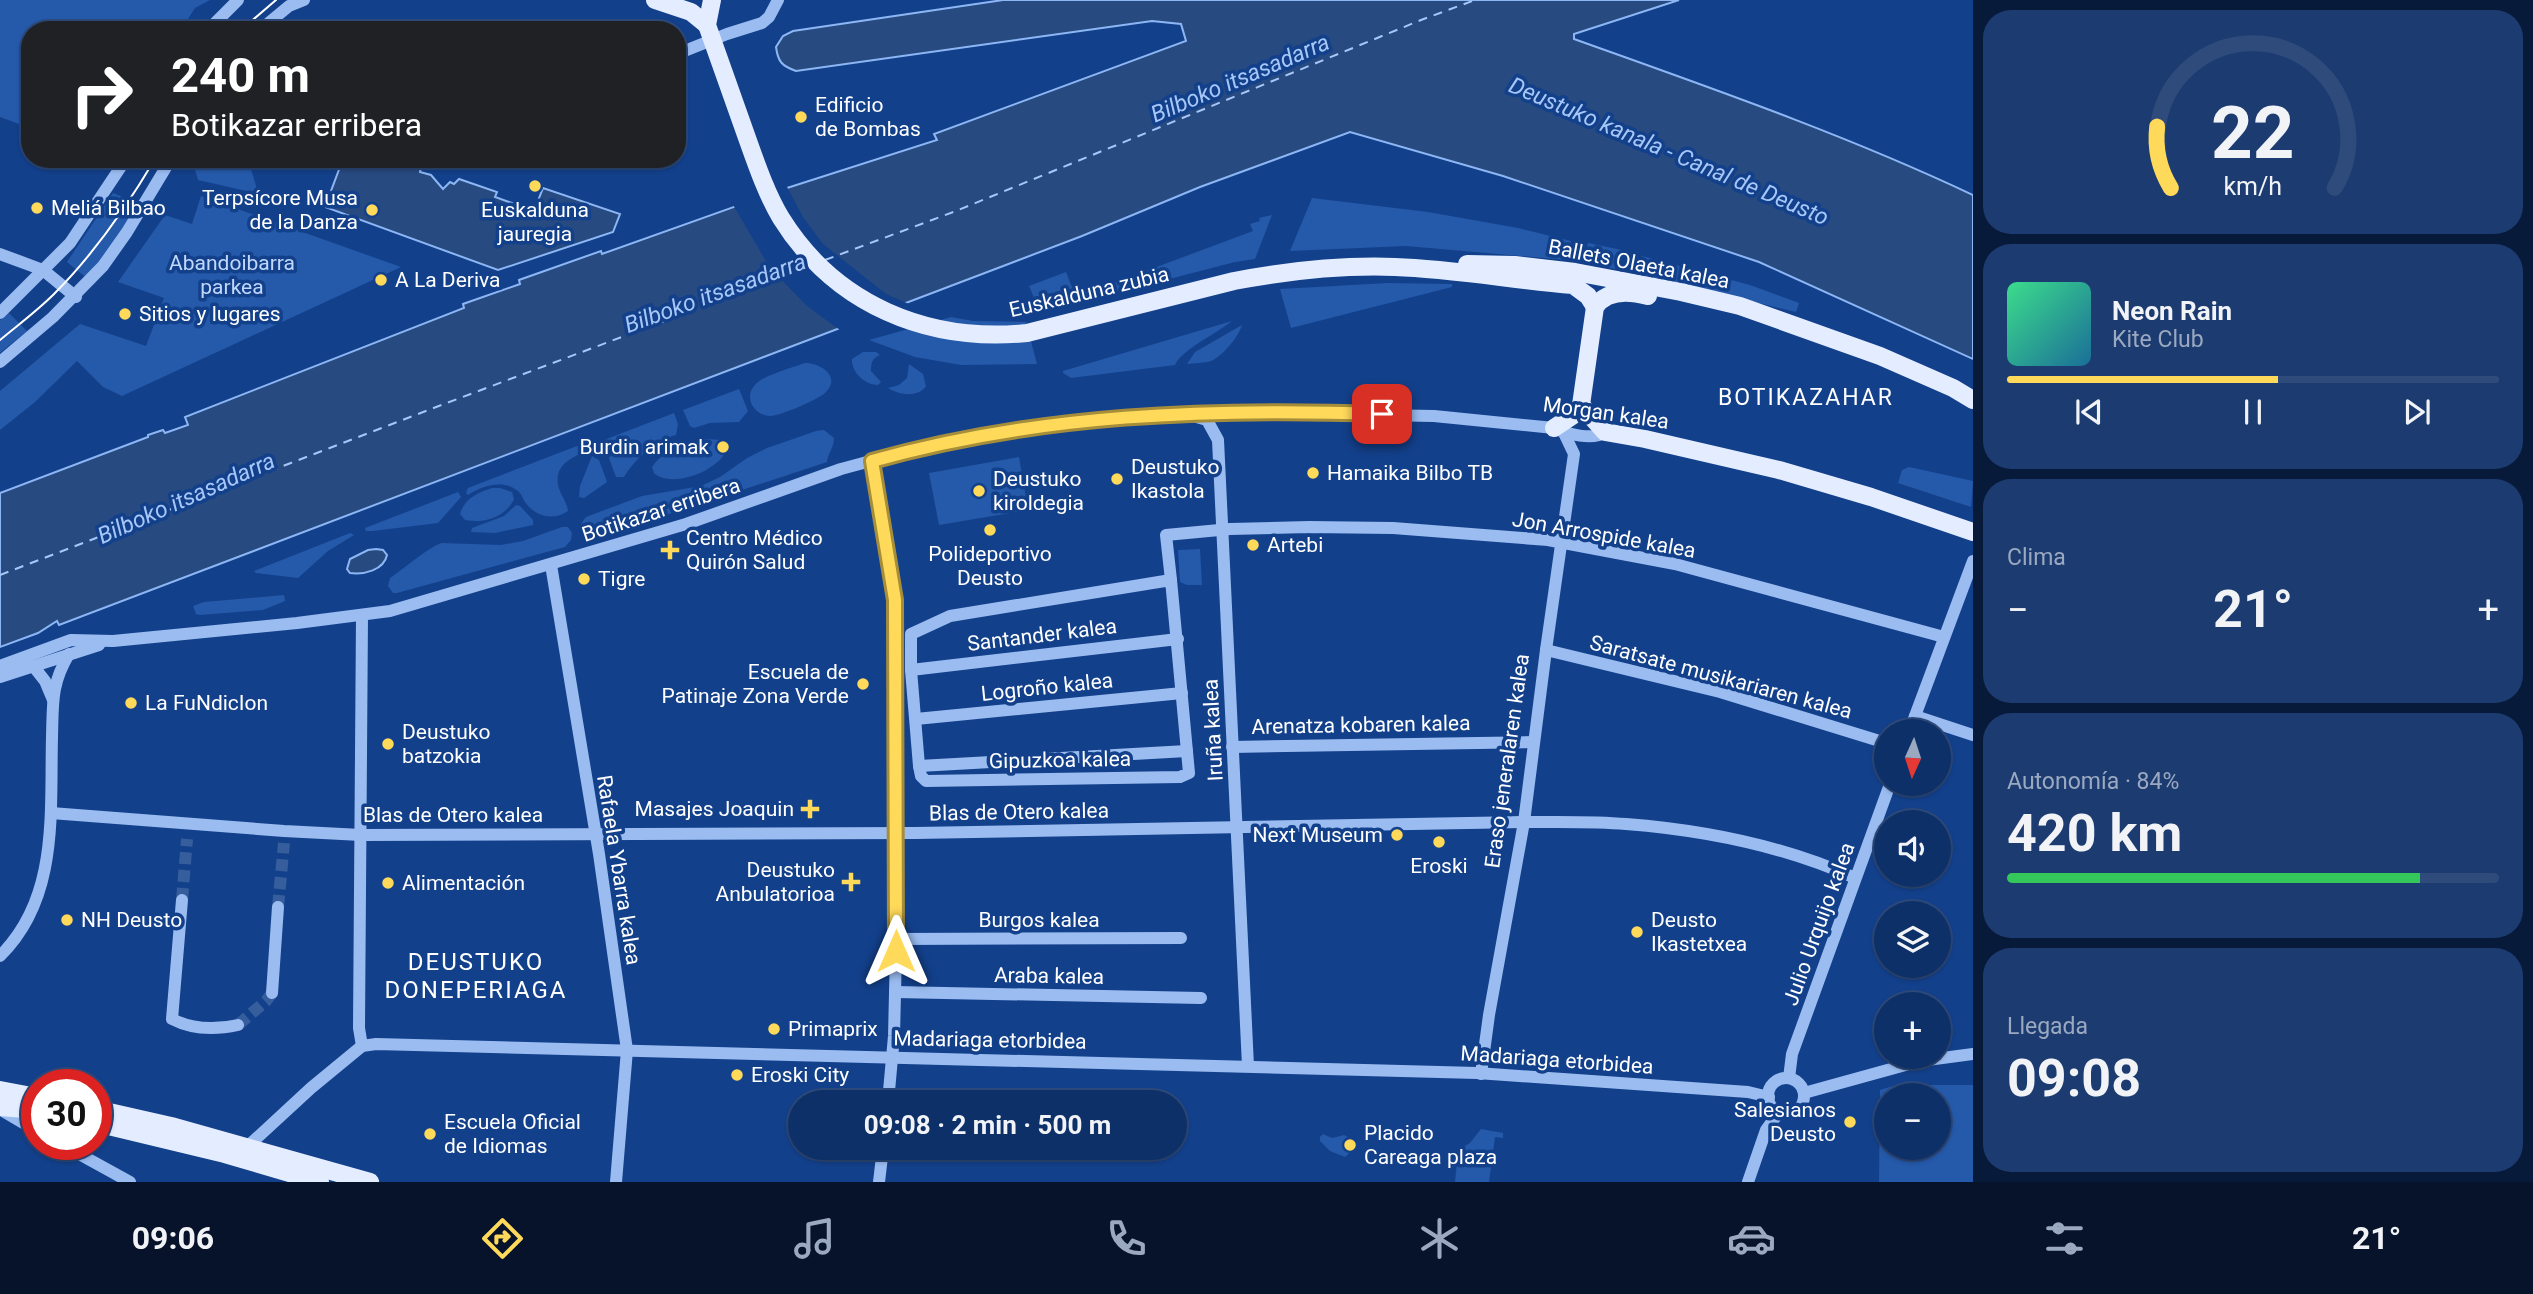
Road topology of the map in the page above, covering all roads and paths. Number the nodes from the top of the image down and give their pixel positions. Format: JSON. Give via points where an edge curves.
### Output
{"nodes":[{"id":1,"x":238,"y":0,"type":"edge"},
{"id":2,"x":304,"y":0,"type":"edge"},
{"id":3,"x":655,"y":0,"type":"edge"},
{"id":4,"x":712,"y":0,"type":"edge"},
{"id":5,"x":778,"y":0,"type":"edge"},
{"id":6,"x":217,"y":21,"type":"edge"},
{"id":7,"x":271,"y":21,"type":"edge"},
{"id":8,"x":707,"y":25,"type":"junction"},
{"id":9,"x":686,"y":50,"type":"edge"},
{"id":10,"x":120,"y":168,"type":"edge"},
{"id":11,"x":166,"y":168,"type":"edge"},
{"id":12,"x":0,"y":254,"type":"edge"},
{"id":13,"x":1420,"y":268,"type":"junction"},
{"id":14,"x":43,"y":270,"type":"junction"},
{"id":15,"x":1234,"y":281,"type":"joint"},
{"id":16,"x":76,"y":297,"type":"junction"},
{"id":17,"x":1595,"y":307,"type":"junction"},
{"id":18,"x":0,"y":313,"type":"edge"},
{"id":19,"x":1764,"y":317,"type":"junction"},
{"id":20,"x":0,"y":362,"type":"edge"},
{"id":21,"x":1973,"y":400,"type":"edge"},
{"id":22,"x":1581,"y":405,"type":"junction"},
{"id":23,"x":1220,"y":411,"type":"joint"},
{"id":24,"x":1182,"y":413,"type":"junction"},
{"id":25,"x":1559,"y":430,"type":"junction"},
{"id":26,"x":1600,"y":435,"type":"junction"},
{"id":27,"x":1574,"y":454,"type":"junction"},
{"id":28,"x":872,"y":461,"type":"junction"},
{"id":29,"x":1223,"y":530,"type":"junction"},
{"id":30,"x":1973,"y":532,"type":"edge"},
{"id":31,"x":1166,"y":535,"type":"joint"},
{"id":32,"x":1562,"y":543,"type":"junction"},
{"id":33,"x":1973,"y":561,"type":"edge"},
{"id":34,"x":551,"y":565,"type":"junction"},
{"id":35,"x":1171,"y":580,"type":"junction"},
{"id":36,"x":362,"y":616,"type":"junction"},
{"id":37,"x":1944,"y":637,"type":"junction"},
{"id":38,"x":1178,"y":639,"type":"junction"},
{"id":39,"x":113,"y":641,"type":"junction"},
{"id":40,"x":1546,"y":650,"type":"junction"},
{"id":41,"x":68,"y":654,"type":"junction"},
{"id":42,"x":34,"y":667,"type":"junction"},
{"id":43,"x":1,"y":669,"type":"edge"},
{"id":44,"x":911,"y":670,"type":"junction"},
{"id":45,"x":1182,"y":693,"type":"junction"},
{"id":46,"x":53,"y":701,"type":"junction"},
{"id":47,"x":1915,"y":716,"type":"junction"},
{"id":48,"x":916,"y":719,"type":"junction"},
{"id":49,"x":1914,"y":719,"type":"edge"},
{"id":50,"x":1973,"y":735,"type":"edge"},
{"id":51,"x":1874,"y":739,"type":"edge"},
{"id":52,"x":1534,"y":742,"type":"junction"},
{"id":53,"x":1232,"y":747,"type":"junction"},
{"id":54,"x":1187,"y":751,"type":"junction"},
{"id":55,"x":919,"y":766,"type":"junction"},
{"id":56,"x":1886,"y":796,"type":"edge"},
{"id":57,"x":51,"y":813,"type":"junction"},
{"id":58,"x":1524,"y":822,"type":"junction"},
{"id":59,"x":1238,"y":826,"type":"junction"},
{"id":60,"x":895,"y":833,"type":"junction"},
{"id":61,"x":595,"y":834,"type":"junction"},
{"id":62,"x":361,"y":835,"type":"junction"},
{"id":63,"x":1855,"y":878,"type":"junction"},
{"id":64,"x":182,"y":900,"type":"tunnel mouth"},
{"id":65,"x":278,"y":907,"type":"tunnel mouth"},
{"id":66,"x":896,"y":939,"type":"junction"},
{"id":67,"x":1181,"y":939,"type":"dead end"},
{"id":68,"x":0,"y":956,"type":"edge"},
{"id":69,"x":895,"y":992,"type":"junction"},
{"id":70,"x":272,"y":993,"type":"tunnel mouth"},
{"id":71,"x":1201,"y":998,"type":"dead end"},
{"id":72,"x":238,"y":1025,"type":"tunnel mouth"},
{"id":73,"x":362,"y":1046,"type":"junction"},
{"id":74,"x":627,"y":1050,"type":"junction"},
{"id":75,"x":1973,"y":1054,"type":"edge"},
{"id":76,"x":893,"y":1057,"type":"junction"},
{"id":77,"x":1248,"y":1066,"type":"junction"},
{"id":78,"x":1481,"y":1074,"type":"junction"},
{"id":79,"x":1789,"y":1078,"type":"junction"},
{"id":80,"x":0,"y":1090,"type":"edge"},
{"id":81,"x":889,"y":1090,"type":"edge"},
{"id":82,"x":1804,"y":1093,"type":"junction"},
{"id":83,"x":21,"y":1094,"type":"edge"},
{"id":84,"x":1769,"y":1097,"type":"junction"},
{"id":85,"x":0,"y":1108,"type":"edge"},
{"id":86,"x":21,"y":1109,"type":"edge"},
{"id":87,"x":112,"y":1112,"type":"edge"},
{"id":88,"x":1779,"y":1112,"type":"junction"},
{"id":89,"x":21,"y":1121,"type":"edge"},
{"id":90,"x":112,"y":1127,"type":"edge"},
{"id":91,"x":247,"y":1147,"type":"junction"},
{"id":92,"x":90,"y":1160,"type":"edge"},
{"id":93,"x":882,"y":1160,"type":"edge"},
{"id":94,"x":300,"y":1179,"type":"edge"},
{"id":95,"x":130,"y":1182,"type":"edge"},
{"id":96,"x":320,"y":1182,"type":"edge"},
{"id":97,"x":370,"y":1182,"type":"edge"},
{"id":98,"x":616,"y":1182,"type":"edge"},
{"id":99,"x":879,"y":1182,"type":"edge"},
{"id":100,"x":1748,"y":1182,"type":"edge"}],
"edges":[{"from":1,"to":6,"type":"street"},
{"from":2,"to":7,"type":"street"},
{"from":3,"to":8,"type":"main road","via":[[691,12]]},
{"from":4,"to":8,"type":"main road"},
{"from":5,"to":9,"type":"street","via":[[762,23]]},
{"from":8,"to":15,"type":"main road","name":"Euskalduna zubia","via":[[780,217],[829,275],[888,313],[942,331],[997,336],[1085,320]]},
{"from":10,"to":14,"type":"street","via":[[69,243]]},
{"from":11,"to":16,"type":"street","via":[[103,267]]},
{"from":12,"to":14,"type":"street"},
{"from":13,"to":15,"type":"main road","name":"Ballets Olaeta kalea","via":[[1358,267]]},
{"from":13,"to":17,"type":"main road","name":"Ballets Olaeta kalea","via":[[1573,285]]},
{"from":13,"to":19,"type":"main road","name":"Ballets Olaeta kalea","via":[[1464,264],[1564,270],[1681,292],[1740,306]]},
{"from":14,"to":16,"type":"street"},
{"from":14,"to":18,"type":"street"},
{"from":16,"to":20,"type":"street"},
{"from":17,"to":19,"type":"main road","name":"Ballets Olaeta kalea","via":[[1606,296],[1634,292],[1738,316]]},
{"from":17,"to":22,"type":"main road"},
{"from":19,"to":21,"type":"main road","name":"Ballets Olaeta kalea","via":[[1880,356]]},
{"from":22,"to":25,"type":"main road"},
{"from":22,"to":26,"type":"main road"},
{"from":23,"to":24,"type":"street","name":"Botikazar erribera"},
{"from":23,"to":25,"type":"street","name":"Morgan kalea","via":[[1434,416]]},
{"from":24,"to":28,"type":"street","name":"Botikazar erribera","via":[[1023,430]]},
{"from":24,"to":29,"type":"street","name":"Iruña kalea","via":[[1207,420],[1218,440]]},
{"from":25,"to":26,"type":"street","name":"Morgan kalea"},
{"from":25,"to":27,"type":"street"},
{"from":26,"to":27,"type":"street"},
{"from":26,"to":30,"type":"main road","name":"Morgan kalea","via":[[1645,439],[1779,470]]},
{"from":27,"to":32,"type":"street","name":"Eraso jeneralaren kalea"},
{"from":28,"to":34,"type":"street","name":"Botikazar erribera"},
{"from":28,"to":60,"type":"street","via":[[895,600]]},
{"from":29,"to":31,"type":"street","name":"Jon Arrospide kalea"},
{"from":29,"to":32,"type":"street","name":"Jon Arrospide kalea","via":[[1393,528]]},
{"from":29,"to":53,"type":"street","name":"Iruña kalea"},
{"from":31,"to":35,"type":"street","name":"Gipuzkoa kalea"},
{"from":32,"to":37,"type":"street","name":"Jon Arrospide kalea","via":[[1675,564]]},
{"from":32,"to":40,"type":"street","name":"Eraso jeneralaren kalea"},
{"from":33,"to":37,"type":"street"},
{"from":34,"to":36,"type":"street","name":"Botikazar erribera"},
{"from":34,"to":61,"type":"street","name":"Rafaela Ybarra kalea"},
{"from":35,"to":38,"type":"street","name":"Gipuzkoa kalea"},
{"from":35,"to":44,"type":"street","via":[[950,616],[911,634]]},
{"from":36,"to":39,"type":"street","name":"Botikazar erribera"},
{"from":36,"to":62,"type":"street"},
{"from":37,"to":47,"type":"street"},
{"from":38,"to":44,"type":"street","name":"Santander kalea"},
{"from":38,"to":45,"type":"street","name":"Gipuzkoa kalea"},
{"from":39,"to":41,"type":"street","name":"Botikazar erribera"},
{"from":39,"to":43,"type":"street","name":"Botikazar erribera","via":[[71,640]]},
{"from":40,"to":51,"type":"street","name":"Saratsate musikariaren kalea","via":[[1720,692]]},
{"from":40,"to":52,"type":"street","name":"Eraso jeneralaren kalea"},
{"from":41,"to":42,"type":"street","name":"Botikazar erribera"},
{"from":41,"to":46,"type":"street","via":[[57,674]]},
{"from":42,"to":43,"type":"street","name":"Botikazar erribera"},
{"from":42,"to":46,"type":"street"},
{"from":44,"to":48,"type":"street"},
{"from":45,"to":48,"type":"street","name":"Logroño kalea"},
{"from":45,"to":54,"type":"street","name":"Gipuzkoa kalea"},
{"from":46,"to":57,"type":"street"},
{"from":47,"to":49,"type":"street"},
{"from":47,"to":50,"type":"street"},
{"from":48,"to":55,"type":"street"},
{"from":52,"to":53,"type":"street","name":"Arenatza kobaren kalea"},
{"from":52,"to":58,"type":"street","name":"Eraso jeneralaren kalea"},
{"from":53,"to":59,"type":"street","name":"Iruña kalea"},
{"from":54,"to":55,"type":"street","name":"Gipuzkoa kalea"},
{"from":54,"to":55,"type":"street","name":"Gipuzkoa kalea","via":[[1189,773],[1180,777],[926,781]]},
{"from":56,"to":63,"type":"street","name":"Julio Urquijo kalea"},
{"from":57,"to":62,"type":"street","name":"Blas de Otero kalea","via":[[284,837]]},
{"from":57,"to":68,"type":"street","via":[[44,877],[16,940]]},
{"from":58,"to":59,"type":"street","name":"Blas de Otero kalea"},
{"from":58,"to":63,"type":"street","name":"Blas de Otero kalea","via":[[1625,824],[1695,832],[1782,852]]},
{"from":58,"to":78,"type":"street","name":"Eraso jeneralaren kalea"},
{"from":59,"to":60,"type":"street","name":"Blas de Otero kalea"},
{"from":59,"to":77,"type":"street","name":"Iruña kalea"},
{"from":60,"to":61,"type":"street","name":"Blas de Otero kalea"},
{"from":60,"to":66,"type":"street"},
{"from":61,"to":62,"type":"street","name":"Blas de Otero kalea"},
{"from":61,"to":74,"type":"street","name":"Rafaela Ybarra kalea"},
{"from":62,"to":73,"type":"street"},
{"from":63,"to":79,"type":"street","name":"Julio Urquijo kalea","via":[[1792,1054]]},
{"from":64,"to":72,"type":"street","via":[[172,1019],[206,1029]]},
{"from":65,"to":70,"type":"street"},
{"from":66,"to":67,"type":"street","name":"Burgos kalea"},
{"from":66,"to":69,"type":"street"},
{"from":69,"to":71,"type":"street","name":"Araba kalea"},
{"from":69,"to":76,"type":"street"},
{"from":73,"to":74,"type":"street","name":"Madariaga etorbidea"},
{"from":73,"to":91,"type":"street"},
{"from":74,"to":76,"type":"street","name":"Madariaga etorbidea"},
{"from":74,"to":98,"type":"street","name":"Rafaela Ybarra kalea"},
{"from":75,"to":82,"type":"street","via":[[1920,1061]]},
{"from":76,"to":77,"type":"street","name":"Madariaga etorbidea"},
{"from":76,"to":81,"type":"street"},
{"from":77,"to":78,"type":"street","name":"Madariaga etorbidea"},
{"from":78,"to":84,"type":"street","name":"Madariaga etorbidea"},
{"from":79,"to":82,"type":"street","via":[[1799,1083]]},
{"from":79,"to":84,"type":"street","via":[[1774,1083]]},
{"from":80,"to":83,"type":"main road"},
{"from":82,"to":88,"type":"street","via":[[1795,1112]]},
{"from":84,"to":88,"type":"street"},
{"from":85,"to":86,"type":"main road"},
{"from":85,"to":89,"type":"street"},
{"from":87,"to":91,"type":"main road"},
{"from":88,"to":100,"type":"street","via":[[1766,1130]]},
{"from":90,"to":94,"type":"main road","via":[[225,1154]]},
{"from":91,"to":97,"type":"main road"},
{"from":92,"to":95,"type":"street"},
{"from":93,"to":99,"type":"street"},
{"from":94,"to":96,"type":"main road"}]}
